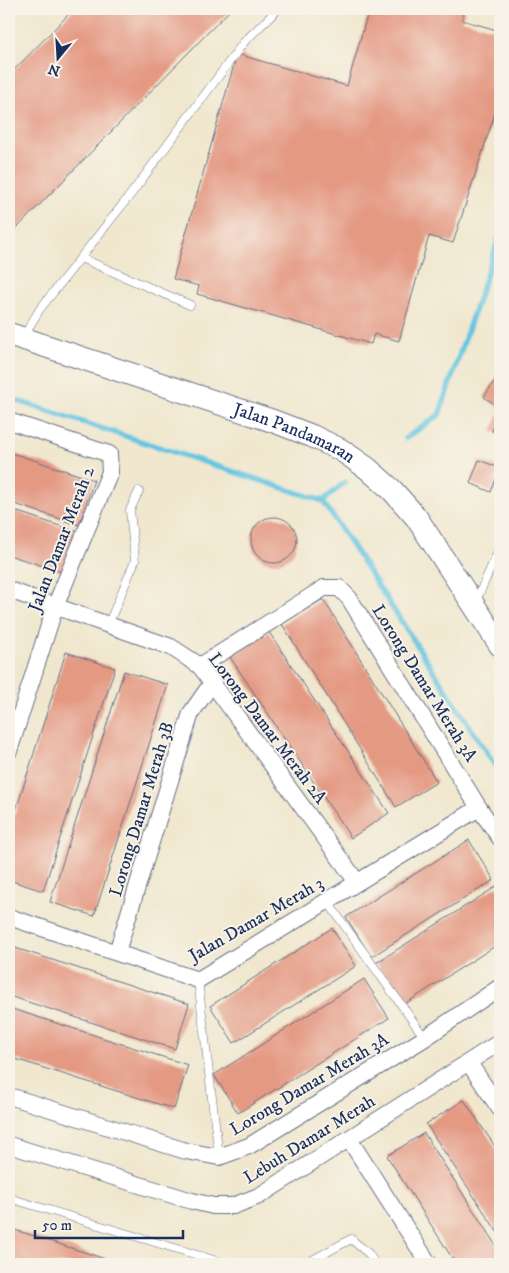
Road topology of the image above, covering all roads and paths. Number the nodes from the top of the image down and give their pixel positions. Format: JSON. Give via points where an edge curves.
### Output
{"nodes":[{"id":1,"x":276,"y":11,"type":"dead end"},
{"id":2,"x":81,"y":258,"type":"junction"},
{"id":3,"x":190,"y":305,"type":"dead end"},
{"id":4,"x":15,"y":336,"type":"edge"},
{"id":5,"x":9,"y":421,"type":"edge"},
{"id":6,"x":139,"y":491,"type":"dead end"},
{"id":7,"x":500,"y":548,"type":"edge"},
{"id":8,"x":9,"y":590,"type":"edge"},
{"id":9,"x":55,"y":606,"type":"junction"},
{"id":10,"x":474,"y":606,"type":"junction"},
{"id":11,"x":108,"y":625,"type":"junction"},
{"id":12,"x":500,"y":645,"type":"edge"},
{"id":13,"x":200,"y":666,"type":"junction"},
{"id":14,"x":212,"y":683,"type":"junction"},
{"id":15,"x":9,"y":751,"type":"edge"},
{"id":16,"x":479,"y":808,"type":"junction"},
{"id":17,"x":500,"y":838,"type":"edge"},
{"id":18,"x":357,"y":882,"type":"junction"},
{"id":19,"x":327,"y":901,"type":"junction"},
{"id":20,"x":9,"y":917,"type":"edge"},
{"id":21,"x":117,"y":952,"type":"junction"},
{"id":22,"x":198,"y":980,"type":"junction"},
{"id":23,"x":500,"y":987,"type":"edge"},
{"id":24,"x":425,"y":1038,"type":"junction"},
{"id":25,"x":500,"y":1042,"type":"edge"},
{"id":26,"x":469,"y":1062,"type":"junction"},
{"id":27,"x":9,"y":1096,"type":"edge"},
{"id":28,"x":500,"y":1109,"type":"edge"},
{"id":29,"x":349,"y":1139,"type":"junction"},
{"id":30,"x":9,"y":1145,"type":"edge"},
{"id":31,"x":219,"y":1157,"type":"junction"},
{"id":32,"x":9,"y":1198,"type":"edge"},
{"id":33,"x":227,"y":1264,"type":"edge"},
{"id":34,"x":305,"y":1264,"type":"edge"},
{"id":35,"x":375,"y":1264,"type":"edge"},
{"id":36,"x":429,"y":1264,"type":"edge"}],
"edges":[{"from":1,"to":2,"type":"lane","via":[[244,42]]},
{"from":2,"to":3,"type":"lane"},
{"from":2,"to":4,"type":"lane"},
{"from":4,"to":10,"type":"main road","name":"Jalan Pandamaran","via":[[273,421],[341,450],[392,490],[416,517]]},
{"from":5,"to":9,"type":"street","name":"Jalan Damar Merah 2","via":[[109,454],[110,472]]},
{"from":6,"to":11,"type":"lane","via":[[130,510],[135,561]]},
{"from":7,"to":10,"type":"lane"},
{"from":8,"to":9,"type":"street","name":"Lorong Damar Merah 2A"},
{"from":9,"to":11,"type":"street","name":"Lorong Damar Merah 2A"},
{"from":9,"to":15,"type":"street","name":"Jalan Damar Merah 2"},
{"from":10,"to":12,"type":"main road","name":"Jalan Pandamaran"},
{"from":11,"to":13,"type":"street","name":"Lorong Damar Merah 2A","via":[[171,647]]},
{"from":13,"to":14,"type":"street","name":"Lorong Damar Merah 2A"},
{"from":13,"to":16,"type":"street","name":"Lorong Damar Merah 3A","via":[[324,588],[339,588],[350,598]]},
{"from":14,"to":18,"type":"street","name":"Lorong Damar Merah 2A"},
{"from":14,"to":21,"type":"street","name":"Lorong Damar Merah 3B","via":[[191,712]]},
{"from":16,"to":17,"type":"street","name":"Lorong Damar Merah 3A"},
{"from":16,"to":18,"type":"street","name":"Jalan Damar Merah 3"},
{"from":18,"to":19,"type":"street","name":"Jalan Damar Merah 3"},
{"from":19,"to":22,"type":"street","name":"Jalan Damar Merah 3"},
{"from":19,"to":24,"type":"lane"},
{"from":20,"to":21,"type":"street","name":"Jalan Damar Merah 3"},
{"from":21,"to":22,"type":"street","name":"Jalan Damar Merah 3"},
{"from":22,"to":31,"type":"lane"},
{"from":23,"to":24,"type":"street","name":"Lorong Damar Merah 3A"},
{"from":24,"to":31,"type":"street","name":"Lorong Damar Merah 3A","via":[[249,1146]]},
{"from":25,"to":26,"type":"street","name":"Lebuh Damar Merah"},
{"from":26,"to":28,"type":"street"},
{"from":26,"to":29,"type":"street","name":"Lebuh Damar Merah"},
{"from":27,"to":31,"type":"street","name":"Lorong Damar Merah 3A","via":[[186,1151]]},
{"from":29,"to":30,"type":"street","name":"Lebuh Damar Merah","via":[[259,1196],[232,1206],[213,1206],[183,1198]]},
{"from":29,"to":36,"type":"street"},
{"from":32,"to":33,"type":"lane"},
{"from":34,"to":35,"type":"lane","via":[[351,1239],[369,1254]]}]}
